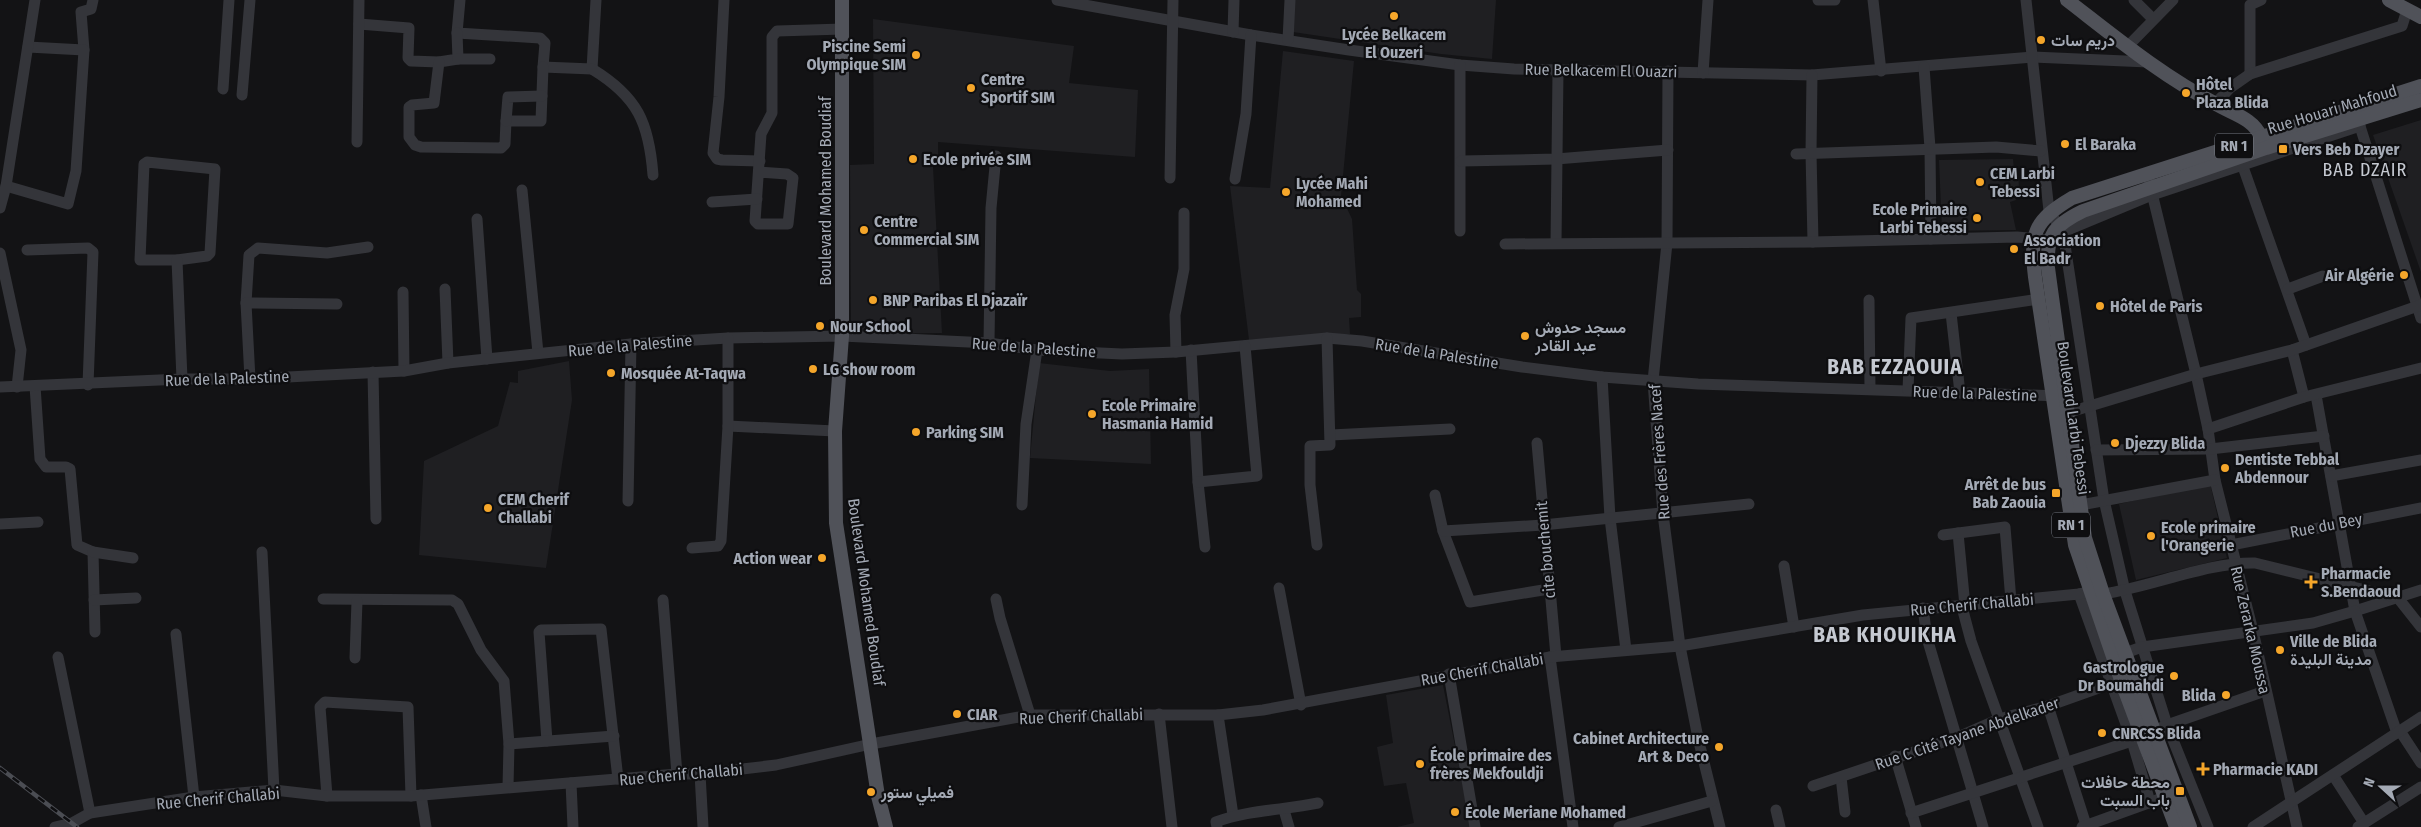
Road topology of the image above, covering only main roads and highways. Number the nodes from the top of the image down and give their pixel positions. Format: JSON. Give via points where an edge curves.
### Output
{"nodes":[{"id":1,"x":842,"y":0,"type":"edge"},
{"id":2,"x":2067,"y":0,"type":"edge"},
{"id":3,"x":2389,"y":0,"type":"edge"},
{"id":4,"x":2415,"y":12,"type":"edge"},
{"id":5,"x":2421,"y":86,"type":"edge"},
{"id":6,"x":2421,"y":100,"type":"edge"},
{"id":7,"x":2266,"y":147,"type":"junction"},
{"id":8,"x":2150,"y":185,"type":"junction"},
{"id":9,"x":2049,"y":211,"type":"joint"},
{"id":10,"x":2049,"y":240,"type":"joint"},
{"id":11,"x":2060,"y":396,"type":"junction"},
{"id":12,"x":2063,"y":414,"type":"junction"},
{"id":13,"x":2094,"y":592,"type":"junction"},
{"id":14,"x":2142,"y":736,"type":"junction"},
{"id":15,"x":886,"y":827,"type":"edge"},
{"id":16,"x":2176,"y":827,"type":"edge"},
{"id":17,"x":2190,"y":827,"type":"edge"}],
"edges":[{"from":1,"to":15,"type":"main road","name":"Boulevard Mohamed Boudiaf","via":[[842,336],[835,431],[836,523],[878,796]]},
{"from":2,"to":7,"type":"main road","via":[[2148,62],[2215,104],[2251,122]]},
{"from":3,"to":4,"type":"main road"},
{"from":5,"to":7,"type":"main road","name":"Rue Houari Mahfoud","number":"RN 1"},
{"from":6,"to":7,"type":"main road","name":"Rue Houari Mahfoud","number":"RN 1","via":[[2359,123]]},
{"from":7,"to":8,"type":"main road","name":"Rue Houari Mahfoud","number":"RN 1"},
{"from":8,"to":9,"type":"main road","name":"Rue Houari Mahfoud","number":"RN 1","via":[[2072,198]]},
{"from":8,"to":10,"type":"main road","name":"Rue Houari Mahfoud","number":"RN 1","via":[[2063,220],[2061,229]]},
{"from":9,"to":11,"type":"main road","name":"Boulevard Larbi Tebessi","number":"RN 1","via":[[2034,238],[2032,251]]},
{"from":10,"to":11,"type":"main road","name":"Boulevard Larbi Tebessi","number":"RN 1","via":[[2048,268]]},
{"from":11,"to":12,"type":"main road","name":"Boulevard Larbi Tebessi","number":"RN 1"},
{"from":12,"to":13,"type":"main road","name":"Boulevard Larbi Tebessi","number":"RN 1"},
{"from":12,"to":13,"type":"main road","name":"Boulevard Larbi Tebessi","number":"RN 1","via":[[2075,544]]},
{"from":13,"to":14,"type":"main road","name":"Boulevard Larbi Tebessi","number":"RN 1","via":[[2117,682]]},
{"from":13,"to":14,"type":"main road","name":"Boulevard Larbi Tebessi","number":"RN 1","via":[[2125,653]]},
{"from":14,"to":16,"type":"main road","name":"Boulevard Larbi Tebessi","number":"RN 1"},
{"from":14,"to":17,"type":"main road","name":"Boulevard Larbi Tebessi","number":"RN 1"}]}
